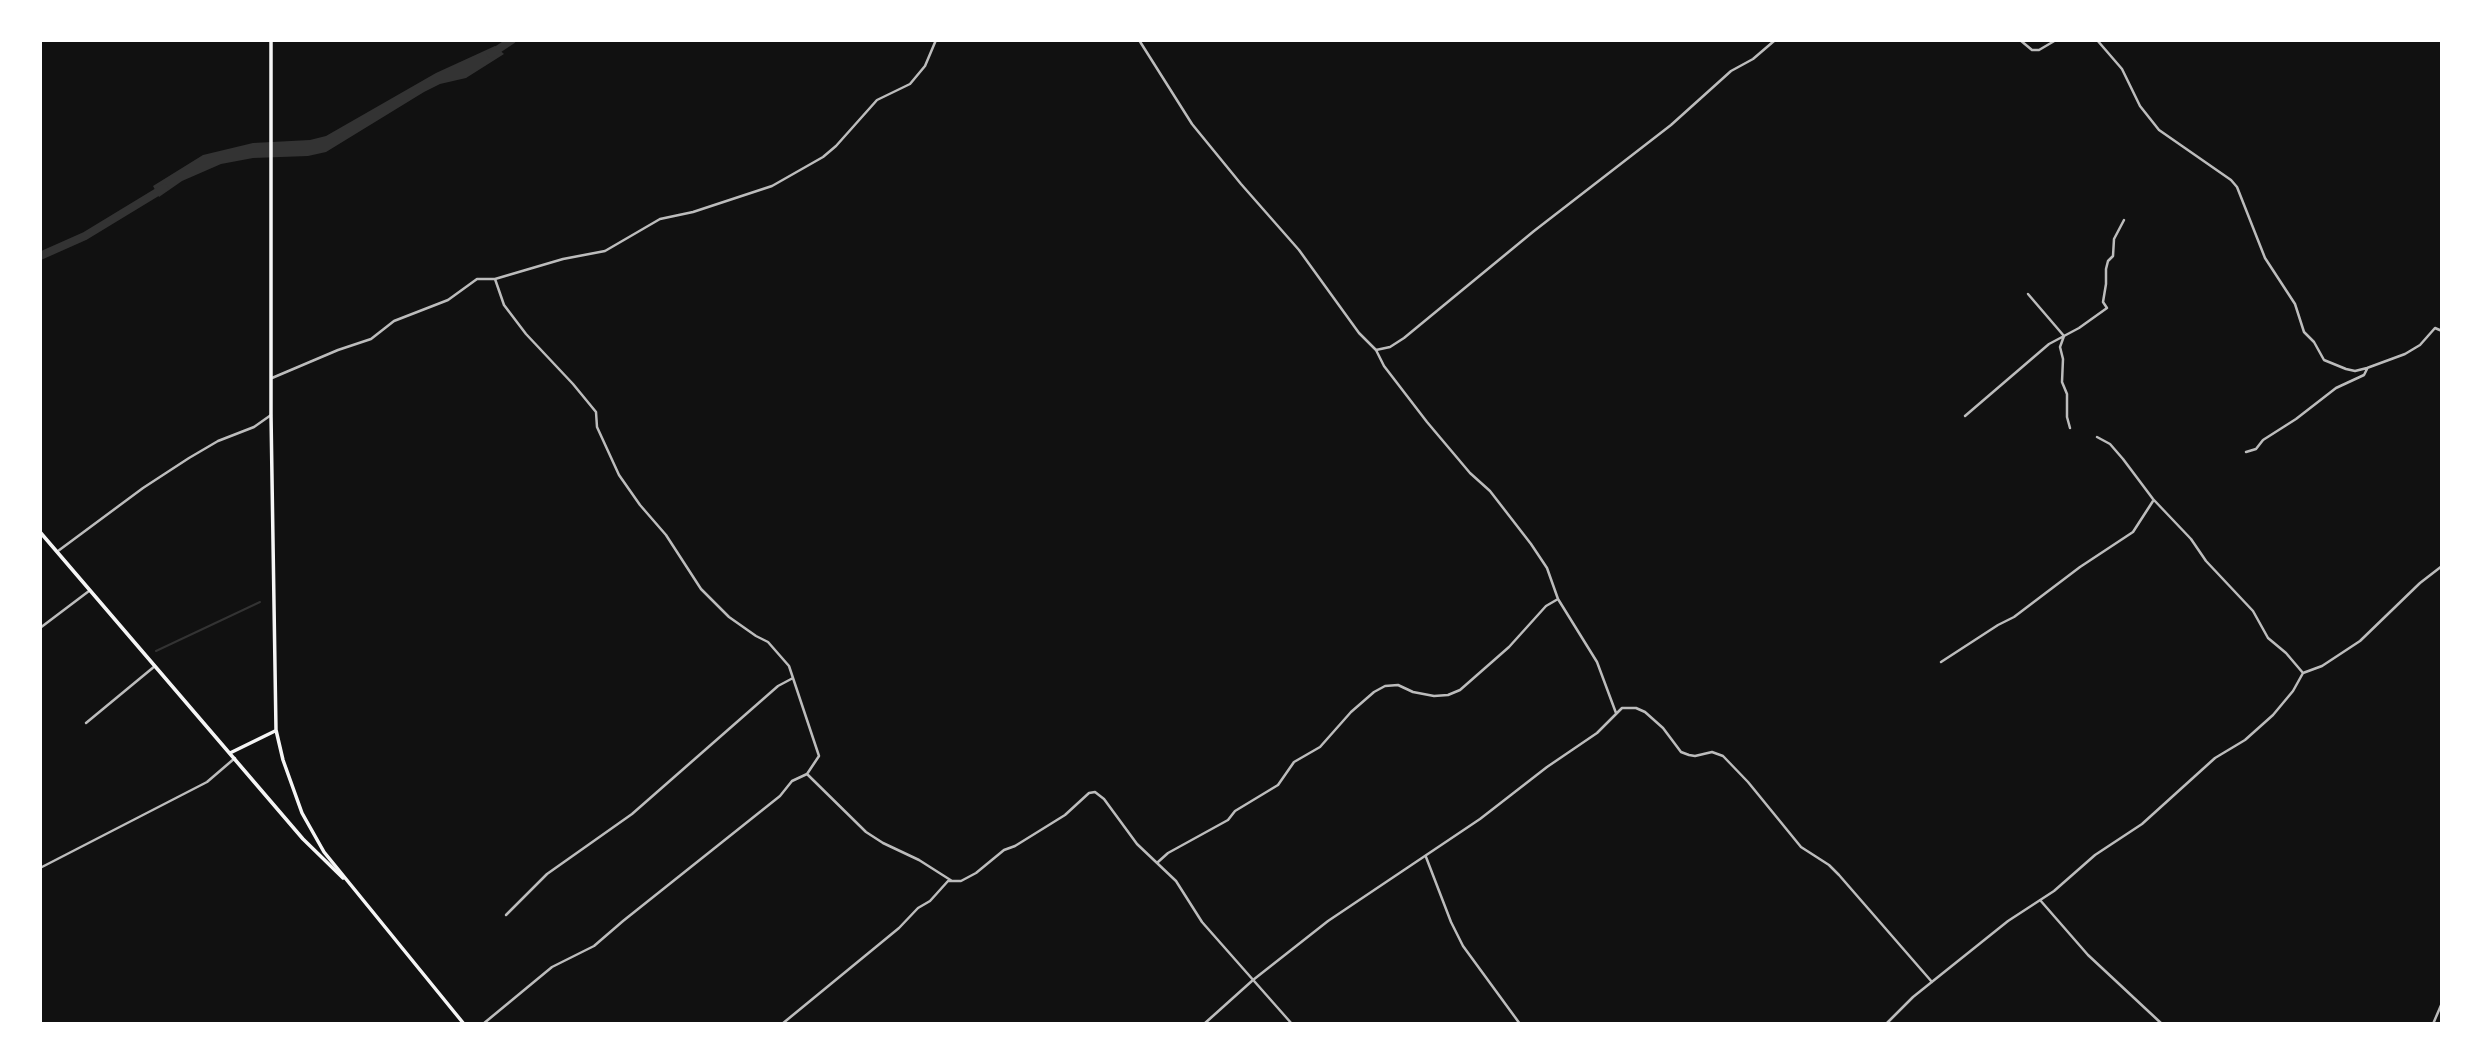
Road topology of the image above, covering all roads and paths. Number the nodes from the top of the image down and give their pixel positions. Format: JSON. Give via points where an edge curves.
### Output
{"nodes":[{"id":1,"x":271,"y":40,"type":"edge"},
{"id":2,"x":936,"y":40,"type":"edge"},
{"id":3,"x":1139,"y":40,"type":"edge"},
{"id":4,"x":1777,"y":40,"type":"edge"},
{"id":5,"x":1786,"y":40,"type":"edge"},
{"id":6,"x":1809,"y":40,"type":"edge"},
{"id":7,"x":2020,"y":40,"type":"edge"},
{"id":8,"x":2056,"y":40,"type":"edge"},
{"id":9,"x":2097,"y":40,"type":"edge"},
{"id":10,"x":2124,"y":220,"type":"dead end"},
{"id":11,"x":495,"y":279,"type":"junction"},
{"id":12,"x":2028,"y":294,"type":"dead end"},
{"id":13,"x":2442,"y":331,"type":"edge"},
{"id":14,"x":2064,"y":336,"type":"junction"},
{"id":15,"x":1376,"y":351,"type":"junction"},
{"id":16,"x":2367,"y":368,"type":"junction"},
{"id":17,"x":272,"y":378,"type":"junction"},
{"id":18,"x":271,"y":415,"type":"junction"},
{"id":19,"x":1965,"y":416,"type":"dead end"},
{"id":20,"x":2070,"y":428,"type":"dead end"},
{"id":21,"x":2097,"y":437,"type":"dead end"},
{"id":22,"x":2246,"y":453,"type":"dead end"},
{"id":23,"x":2153,"y":499,"type":"junction"},
{"id":24,"x":40,"y":532,"type":"edge"},
{"id":25,"x":58,"y":551,"type":"junction"},
{"id":26,"x":2442,"y":566,"type":"edge"},
{"id":27,"x":89,"y":591,"type":"junction"},
{"id":28,"x":1558,"y":599,"type":"junction"},
{"id":29,"x":40,"y":628,"type":"edge"},
{"id":30,"x":1941,"y":662,"type":"dead end"},
{"id":31,"x":155,"y":666,"type":"junction"},
{"id":32,"x":2302,"y":673,"type":"junction"},
{"id":33,"x":793,"y":678,"type":"junction"},
{"id":34,"x":1616,"y":713,"type":"junction"},
{"id":35,"x":86,"y":723,"type":"dead end"},
{"id":36,"x":276,"y":730,"type":"junction"},
{"id":37,"x":230,"y":753,"type":"junction"},
{"id":38,"x":235,"y":758,"type":"junction"},
{"id":39,"x":807,"y":774,"type":"junction"},
{"id":40,"x":1426,"y":857,"type":"junction"},
{"id":41,"x":1158,"y":862,"type":"junction"},
{"id":42,"x":40,"y":868,"type":"edge"},
{"id":43,"x":344,"y":878,"type":"junction"},
{"id":44,"x":952,"y":881,"type":"junction"},
{"id":45,"x":2040,"y":900,"type":"junction"},
{"id":46,"x":506,"y":915,"type":"dead end"},
{"id":47,"x":1253,"y":980,"type":"junction"},
{"id":48,"x":1932,"y":982,"type":"junction"},
{"id":49,"x":2442,"y":1003,"type":"edge"},
{"id":50,"x":464,"y":1024,"type":"edge"},
{"id":51,"x":483,"y":1024,"type":"edge"},
{"id":52,"x":782,"y":1024,"type":"edge"},
{"id":53,"x":1204,"y":1024,"type":"edge"},
{"id":54,"x":1292,"y":1024,"type":"edge"},
{"id":55,"x":1520,"y":1024,"type":"edge"},
{"id":56,"x":1886,"y":1024,"type":"edge"},
{"id":57,"x":2162,"y":1024,"type":"edge"},
{"id":58,"x":2433,"y":1024,"type":"edge"}],
"edges":[{"from":1,"to":17,"type":"main road"},
{"from":2,"to":11,"type":"street","via":[[925,66],[910,83],[877,100],[836,146],[802,170],[772,186],[660,219],[606,251]]},
{"from":3,"to":15,"type":"street","via":[[1192,124],[1299,250]]},
{"from":4,"to":15,"type":"street","via":[[1731,71],[1671,125],[1404,338]]},
{"from":5,"to":6,"type":"street"},
{"from":7,"to":8,"type":"street","via":[[2032,50]]},
{"from":9,"to":16,"type":"street","via":[[2122,69],[2140,106],[2159,130],[2237,187],[2265,258],[2324,360],[2355,371]]},
{"from":10,"to":14,"type":"street","via":[[2113,239],[2113,256],[2106,269],[2103,302],[2108,308]]},
{"from":11,"to":17,"type":"street","via":[[477,279],[448,300],[394,321],[371,339]]},
{"from":11,"to":33,"type":"street","via":[[504,305],[526,334],[596,412],[597,427],[619,475],[701,589],[729,617],[768,642],[789,666]]},
{"from":12,"to":14,"type":"street"},
{"from":13,"to":16,"type":"street","via":[[2435,328],[2420,345]]},
{"from":14,"to":19,"type":"street"},
{"from":14,"to":20,"type":"street","via":[[2060,347],[2062,382]]},
{"from":15,"to":28,"type":"street","via":[[1401,390],[1531,544],[1547,568]]},
{"from":16,"to":22,"type":"street"},
{"from":17,"to":18,"type":"main road"},
{"from":18,"to":25,"type":"street","via":[[189,458]]},
{"from":18,"to":36,"type":"main road"},
{"from":21,"to":23,"type":"street","via":[[2117,452]]},
{"from":23,"to":30,"type":"street","via":[[2133,532],[2014,617]]},
{"from":23,"to":32,"type":"street"},
{"from":24,"to":25,"type":"main road"},
{"from":25,"to":27,"type":"main road"},
{"from":26,"to":32,"type":"street","via":[[2360,641],[2322,666]]},
{"from":27,"to":29,"type":"street"},
{"from":27,"to":31,"type":"main road"},
{"from":28,"to":34,"type":"street","via":[[1597,662]]},
{"from":28,"to":41,"type":"street","via":[[1460,690],[1434,696],[1398,685],[1374,692],[1320,747],[1294,762],[1278,785]]},
{"from":31,"to":35,"type":"street"},
{"from":31,"to":37,"type":"main road"},
{"from":32,"to":45,"type":"street","via":[[2273,715],[2245,740],[2215,758],[2143,824],[2095,855]]},
{"from":33,"to":39,"type":"street","via":[[819,756]]},
{"from":33,"to":46,"type":"street","via":[[778,686],[632,814],[547,874]]},
{"from":34,"to":40,"type":"street","via":[[1585,743]]},
{"from":34,"to":48,"type":"street","via":[[1622,708],[1646,712],[1681,752],[1723,756],[1794,840],[1839,875]]},
{"from":36,"to":37,"type":"main road"},
{"from":36,"to":43,"type":"main road","via":[[302,813]]},
{"from":37,"to":38,"type":"main road"},
{"from":38,"to":42,"type":"street","via":[[207,782]]},
{"from":38,"to":43,"type":"main road","via":[[303,839]]},
{"from":39,"to":44,"type":"street","via":[[866,832]]},
{"from":39,"to":51,"type":"street","via":[[792,781],[780,796],[594,946],[552,967]]},
{"from":40,"to":47,"type":"street","via":[[1328,921]]},
{"from":40,"to":55,"type":"street","via":[[1463,946]]},
{"from":41,"to":44,"type":"street","via":[[1137,844],[1104,799],[1089,793],[1065,815],[1004,850],[976,873]]},
{"from":41,"to":47,"type":"street"},
{"from":43,"to":50,"type":"main road"},
{"from":44,"to":52,"type":"street"},
{"from":45,"to":48,"type":"street"},
{"from":45,"to":57,"type":"street","via":[[2088,955]]},
{"from":47,"to":53,"type":"street"},
{"from":47,"to":54,"type":"street"},
{"from":48,"to":56,"type":"street"},
{"from":49,"to":58,"type":"street"}]}
